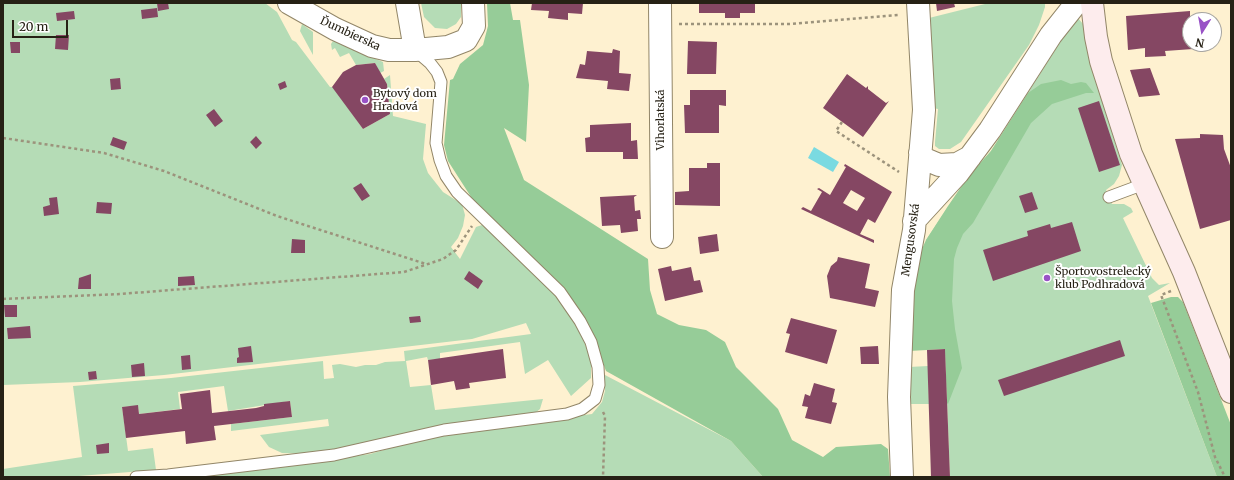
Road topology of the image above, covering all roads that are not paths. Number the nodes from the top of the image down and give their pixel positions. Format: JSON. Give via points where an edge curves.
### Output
{"nodes":[{"id":1,"x":289,"y":3,"type":"edge"},
{"id":2,"x":407,"y":3,"type":"edge"},
{"id":3,"x":473,"y":3,"type":"edge"},
{"id":4,"x":1076,"y":4,"type":"edge"},
{"id":5,"x":918,"y":8,"type":"edge"},
{"id":6,"x":660,"y":13,"type":"edge"},
{"id":7,"x":415,"y":50,"type":"junction"},
{"id":8,"x":920,"y":153,"type":"junction"},
{"id":9,"x":970,"y":157,"type":"junction"},
{"id":10,"x":1144,"y":184,"type":"junction"},
{"id":11,"x":1109,"y":198,"type":"dead end"},
{"id":12,"x":914,"y":221,"type":"junction"},
{"id":13,"x":662,"y":237,"type":"dead end"},
{"id":14,"x":1231,"y":392,"type":"edge"},
{"id":15,"x":136,"y":477,"type":"edge"},
{"id":16,"x":902,"y":477,"type":"edge"}],
"edges":[{"from":1,"to":7,"type":"street","name":"Ďumbierska","via":[[372,46],[389,50]]},
{"from":2,"to":7,"type":"street"},
{"from":3,"to":7,"type":"street","name":"Ďumbierska","via":[[474,26],[466,40],[448,47]]},
{"from":4,"to":9,"type":"street","via":[[1051,35]]},
{"from":4,"to":10,"type":"street","via":[[1101,61],[1131,154]]},
{"from":5,"to":8,"type":"street","name":"Mengusovská","via":[[924,110]]},
{"from":6,"to":13,"type":"street","name":"Vihorlatská"},
{"from":7,"to":15,"type":"lane","via":[[430,63],[441,82],[436,143],[446,176],[457,192],[560,292],[580,321],[591,342],[598,367],[595,399],[582,409],[568,414],[444,430],[334,455]]},
{"from":8,"to":9,"type":"street","via":[[925,159],[939,165],[957,164]]},
{"from":8,"to":12,"type":"street","name":"Mengusovská"},
{"from":9,"to":12,"type":"street"},
{"from":10,"to":11,"type":"lane"},
{"from":10,"to":14,"type":"street","via":[[1184,272]]},
{"from":12,"to":16,"type":"street","name":"Mengusovská","via":[[903,290],[899,397]]}]}
